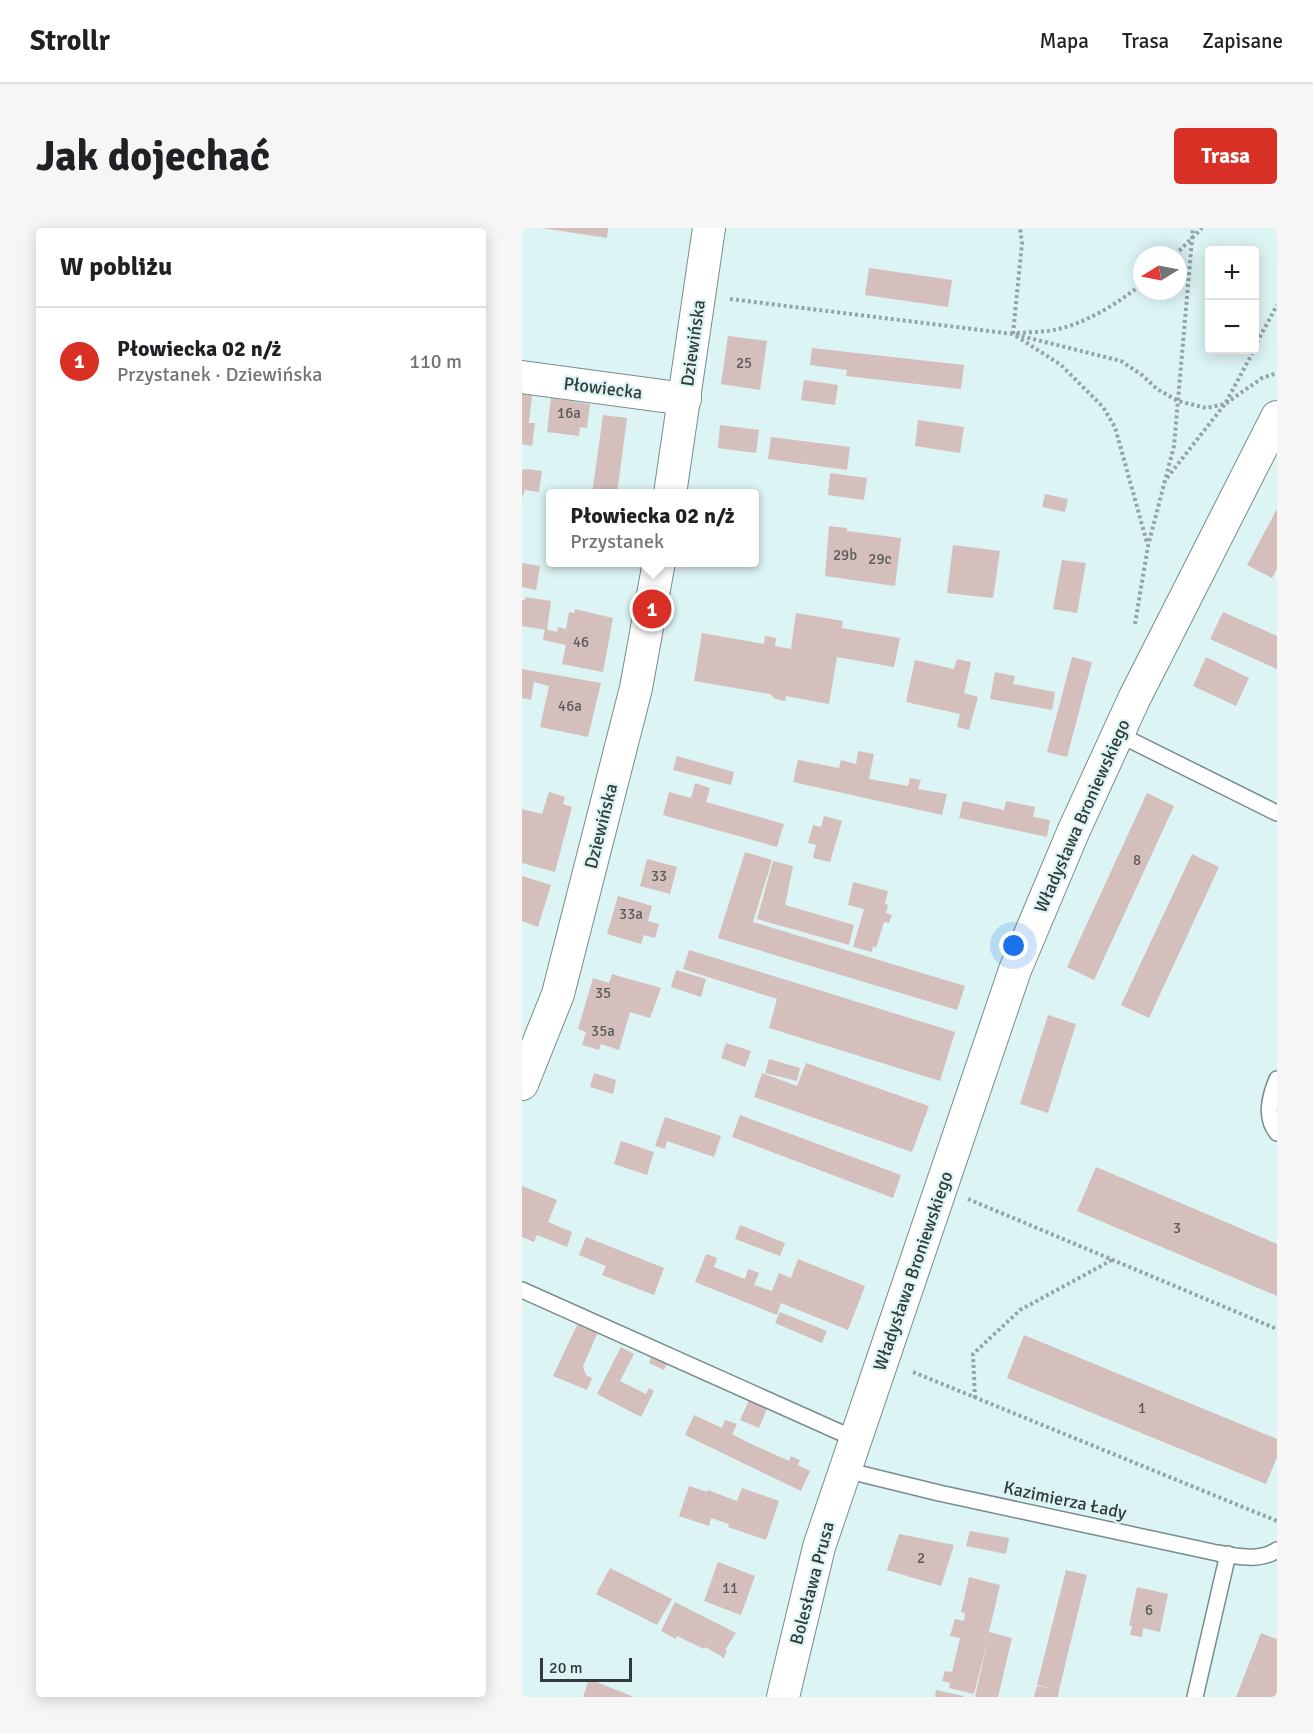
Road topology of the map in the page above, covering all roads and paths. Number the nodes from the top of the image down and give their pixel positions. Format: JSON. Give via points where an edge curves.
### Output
{"nodes":[{"id":1,"x":709,"y":228,"type":"edge"},
{"id":2,"x":1020,"y":228,"type":"edge"},
{"id":3,"x":1193,"y":228,"type":"edge"},
{"id":4,"x":1202,"y":228,"type":"edge"},
{"id":5,"x":1193,"y":237,"type":"junction"},
{"id":6,"x":1184,"y":246,"type":"edge"},
{"id":7,"x":1133,"y":291,"type":"edge"},
{"id":8,"x":700,"y":295,"type":"junction"},
{"id":9,"x":1277,"y":305,"type":"edge"},
{"id":10,"x":1013,"y":334,"type":"junction"},
{"id":11,"x":1259,"y":339,"type":"edge"},
{"id":12,"x":1251,"y":354,"type":"edge"},
{"id":13,"x":1277,"y":373,"type":"edge"},
{"id":14,"x":522,"y":377,"type":"edge"},
{"id":15,"x":685,"y":399,"type":"junction"},
{"id":16,"x":1178,"y":401,"type":"junction"},
{"id":17,"x":1225,"y":404,"type":"junction"},
{"id":18,"x":1277,"y":417,"type":"edge"},
{"id":19,"x":1165,"y":480,"type":"junction"},
{"id":20,"x":671,"y":489,"type":"edge"},
{"id":21,"x":1148,"y":546,"type":"junction"},
{"id":22,"x":658,"y":567,"type":"edge"},
{"id":23,"x":1135,"y":627,"type":"dead end"},
{"id":24,"x":1118,"y":734,"type":"junction"},
{"id":25,"x":1277,"y":813,"type":"edge"},
{"id":26,"x":1277,"y":1079,"type":"edge"},
{"id":27,"x":522,"y":1084,"type":"edge"},
{"id":28,"x":1277,"y":1132,"type":"edge"},
{"id":29,"x":941,"y":1188,"type":"junction"},
{"id":30,"x":1112,"y":1260,"type":"junction"},
{"id":31,"x":522,"y":1290,"type":"edge"},
{"id":32,"x":1277,"y":1329,"type":"edge"},
{"id":33,"x":913,"y":1372,"type":"dead end"},
{"id":34,"x":975,"y":1398,"type":"junction"},
{"id":35,"x":855,"y":1439,"type":"junction"},
{"id":36,"x":845,"y":1470,"type":"junction"},
{"id":37,"x":1277,"y":1521,"type":"edge"},
{"id":38,"x":1277,"y":1550,"type":"edge"},
{"id":39,"x":1228,"y":1554,"type":"junction"},
{"id":40,"x":783,"y":1697,"type":"edge"},
{"id":41,"x":1195,"y":1697,"type":"edge"}],
"edges":[{"from":1,"to":8,"type":"street","name":"Dziewińska"},
{"from":2,"to":10,"type":"path"},
{"from":3,"to":5,"type":"path"},
{"from":4,"to":5,"type":"path"},
{"from":5,"to":6,"type":"path"},
{"from":5,"to":16,"type":"path"},
{"from":7,"to":10,"type":"path","via":[[1117,303],[1060,329]]},
{"from":8,"to":10,"type":"path"},
{"from":8,"to":15,"type":"street","name":"Dziewińska"},
{"from":9,"to":11,"type":"path"},
{"from":10,"to":16,"type":"path","via":[[1121,362]]},
{"from":10,"to":21,"type":"path","via":[[1061,365],[1103,407],[1115,427]]},
{"from":12,"to":17,"type":"path"},
{"from":13,"to":17,"type":"path","via":[[1262,378]]},
{"from":14,"to":15,"type":"street","name":"Płowiecka"},
{"from":15,"to":20,"type":"street","name":"Dziewińska"},
{"from":16,"to":17,"type":"path","via":[[1206,408]]},
{"from":16,"to":19,"type":"path","via":[[1174,446]]},
{"from":17,"to":19,"type":"path"},
{"from":18,"to":24,"type":"street","name":"Władysława Broniewskiego"},
{"from":19,"to":21,"type":"path"},
{"from":21,"to":23,"type":"path"},
{"from":22,"to":27,"type":"street","name":"Dziewińska","via":[[636,688],[558,994]]},
{"from":24,"to":25,"type":"lane"},
{"from":24,"to":29,"type":"street","name":"Władysława Broniewskiego","via":[[1015,970]]},
{"from":26,"to":28,"type":"lane","via":[[1269,1114]]},
{"from":29,"to":30,"type":"path"},
{"from":29,"to":35,"type":"street","name":"Władysława Broniewskiego"},
{"from":30,"to":32,"type":"path"},
{"from":30,"to":34,"type":"path","via":[[1020,1310],[973,1354]]},
{"from":31,"to":35,"type":"lane"},
{"from":33,"to":34,"type":"path"},
{"from":34,"to":37,"type":"path"},
{"from":35,"to":36,"type":"street","name":"Władysława Broniewskiego"},
{"from":36,"to":39,"type":"lane","name":"Kazimierza Łady"},
{"from":36,"to":40,"type":"street","name":"Bolesława Prusa","via":[[816,1557]]},
{"from":38,"to":39,"type":"lane","name":"Kazimierza Łady","via":[[1254,1557]]},
{"from":39,"to":41,"type":"lane"}]}
